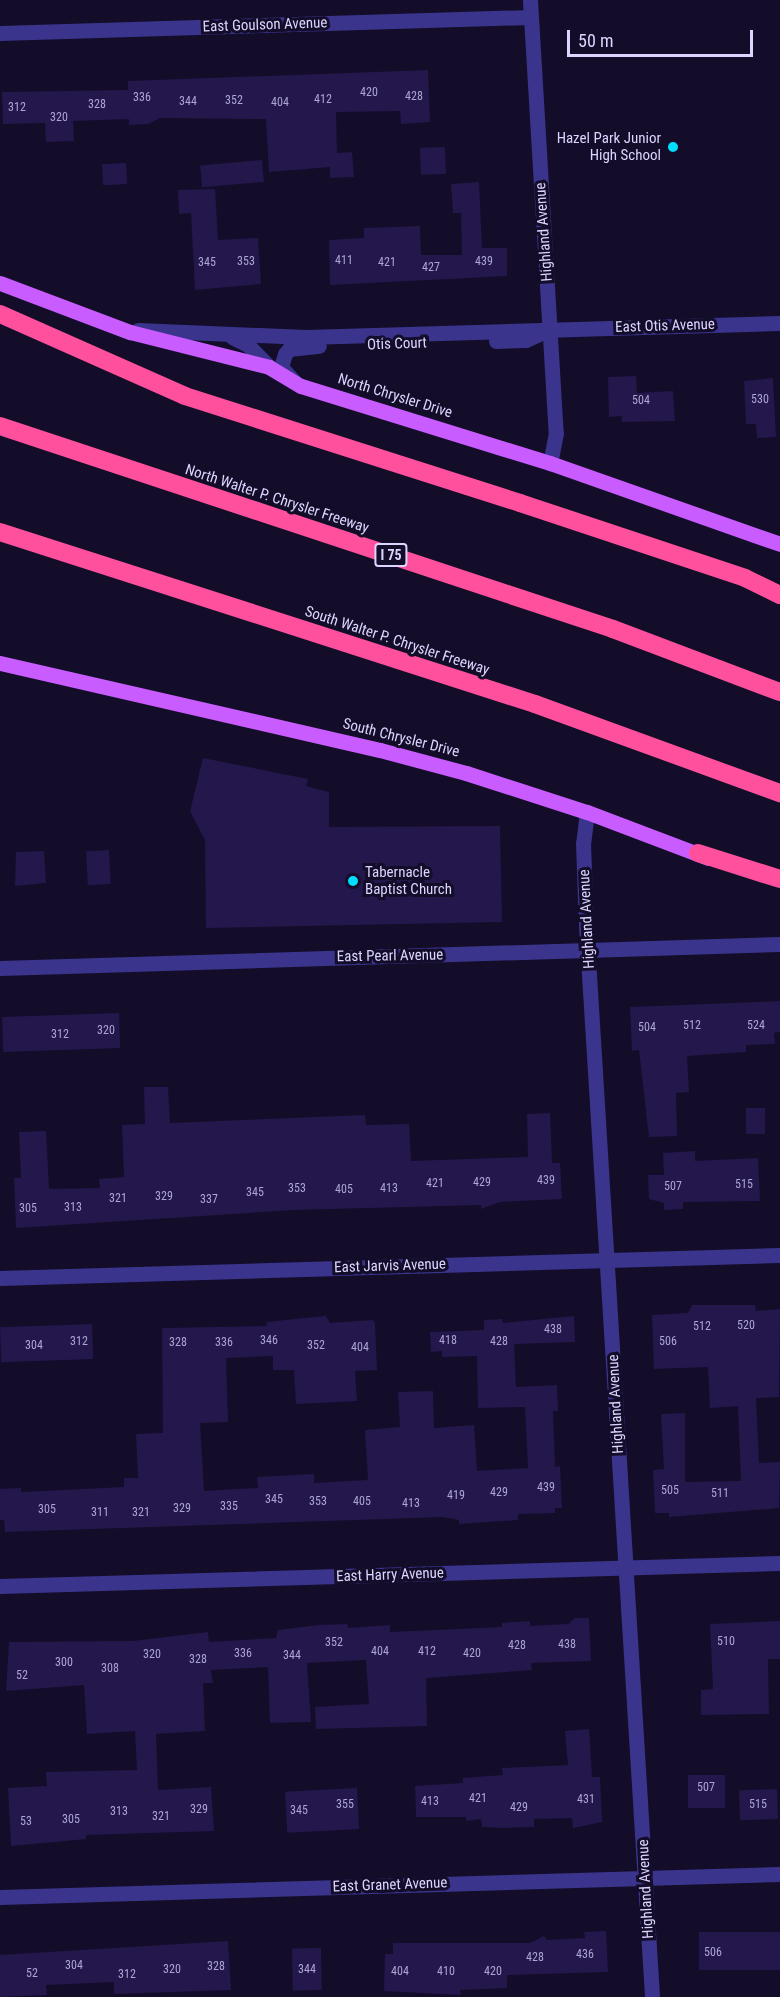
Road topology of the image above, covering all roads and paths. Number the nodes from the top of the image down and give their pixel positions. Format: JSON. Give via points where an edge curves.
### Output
{"nodes":[{"id":1,"x":530,"y":0,"type":"edge"},
{"id":2,"x":531,"y":17,"type":"junction"},
{"id":3,"x":0,"y":33,"type":"edge"},
{"id":4,"x":0,"y":283,"type":"edge"},
{"id":5,"x":0,"y":314,"type":"edge"},
{"id":6,"x":780,"y":323,"type":"edge"},
{"id":7,"x":111,"y":326,"type":"dead end"},
{"id":8,"x":550,"y":329,"type":"junction"},
{"id":9,"x":226,"y":334,"type":"junction"},
{"id":10,"x":269,"y":367,"type":"junction"},
{"id":11,"x":301,"y":386,"type":"junction"},
{"id":12,"x":0,"y":426,"type":"edge"},
{"id":13,"x":550,"y":463,"type":"junction"},
{"id":14,"x":0,"y":532,"type":"edge"},
{"id":15,"x":780,"y":544,"type":"edge"},
{"id":16,"x":780,"y":595,"type":"edge"},
{"id":17,"x":0,"y":663,"type":"edge"},
{"id":18,"x":780,"y":692,"type":"edge"},
{"id":19,"x":780,"y":793,"type":"edge"},
{"id":20,"x":587,"y":812,"type":"junction"},
{"id":21,"x":698,"y":853,"type":"junction"},
{"id":22,"x":780,"y":879,"type":"edge"},
{"id":23,"x":780,"y":889,"type":"edge"},
{"id":24,"x":780,"y":944,"type":"edge"},
{"id":25,"x":588,"y":951,"type":"junction"},
{"id":26,"x":0,"y":968,"type":"edge"},
{"id":27,"x":780,"y":1255,"type":"edge"},
{"id":28,"x":607,"y":1259,"type":"junction"},
{"id":29,"x":0,"y":1278,"type":"edge"},
{"id":30,"x":780,"y":1563,"type":"edge"},
{"id":31,"x":625,"y":1568,"type":"junction"},
{"id":32,"x":0,"y":1586,"type":"edge"},
{"id":33,"x":780,"y":1874,"type":"edge"},
{"id":34,"x":645,"y":1878,"type":"junction"},
{"id":35,"x":0,"y":1897,"type":"edge"},
{"id":36,"x":652,"y":1997,"type":"edge"}],
"edges":[{"from":1,"to":2,"type":"street","name":"Highland Avenue"},
{"from":2,"to":3,"type":"street","name":"East Goulson Avenue"},
{"from":2,"to":8,"type":"street","name":"Highland Avenue"},
{"from":4,"to":10,"type":"main road","name":"North Chrysler Drive","via":[[130,332]]},
{"from":5,"to":16,"type":"highway","via":[[185,396],[531,506],[745,578]]},
{"from":6,"to":8,"type":"street","name":"East Otis Avenue"},
{"from":7,"to":9,"type":"street","name":"East Otis Avenue"},
{"from":8,"to":9,"type":"street","name":"East Otis Avenue","via":[[306,337]]},
{"from":8,"to":11,"type":"street","name":"Otis Court","via":[[526,340],[289,350],[282,362],[283,371]]},
{"from":8,"to":13,"type":"street","name":"Highland Avenue","via":[[556,433]]},
{"from":9,"to":10,"type":"street","via":[[248,345]]},
{"from":10,"to":11,"type":"main road","name":"North Chrysler Drive"},
{"from":11,"to":13,"type":"main road","name":"North Chrysler Drive"},
{"from":12,"to":18,"type":"highway","name":"North Walter P. Chrysler Freeway","number":"I 75","via":[[602,626]]},
{"from":13,"to":15,"type":"main road","name":"North Chrysler Drive"},
{"from":14,"to":19,"type":"highway","name":"South Walter P. Chrysler Freeway","via":[[535,704]]},
{"from":17,"to":20,"type":"main road","name":"South Chrysler Drive","via":[[380,750]]},
{"from":20,"to":21,"type":"main road","name":"South Chrysler Drive"},
{"from":20,"to":25,"type":"street","name":"Highland Avenue","via":[[583,843]]},
{"from":21,"to":22,"type":"highway"},
{"from":21,"to":23,"type":"main road","name":"South Chrysler Drive"},
{"from":24,"to":25,"type":"street","name":"East Pearl Avenue"},
{"from":25,"to":26,"type":"street","name":"East Pearl Avenue"},
{"from":25,"to":28,"type":"street","name":"Highland Avenue"},
{"from":27,"to":28,"type":"street","name":"East Jarvis Avenue"},
{"from":28,"to":29,"type":"street","name":"East Jarvis Avenue"},
{"from":28,"to":31,"type":"street","name":"Highland Avenue"},
{"from":30,"to":31,"type":"street","name":"East Harry Avenue"},
{"from":31,"to":32,"type":"street","name":"East Harry Avenue"},
{"from":31,"to":34,"type":"street","name":"Highland Avenue"},
{"from":33,"to":34,"type":"street","name":"East Granet Avenue"},
{"from":34,"to":35,"type":"street","name":"East Granet Avenue"},
{"from":34,"to":36,"type":"street","name":"Highland Avenue"}]}
